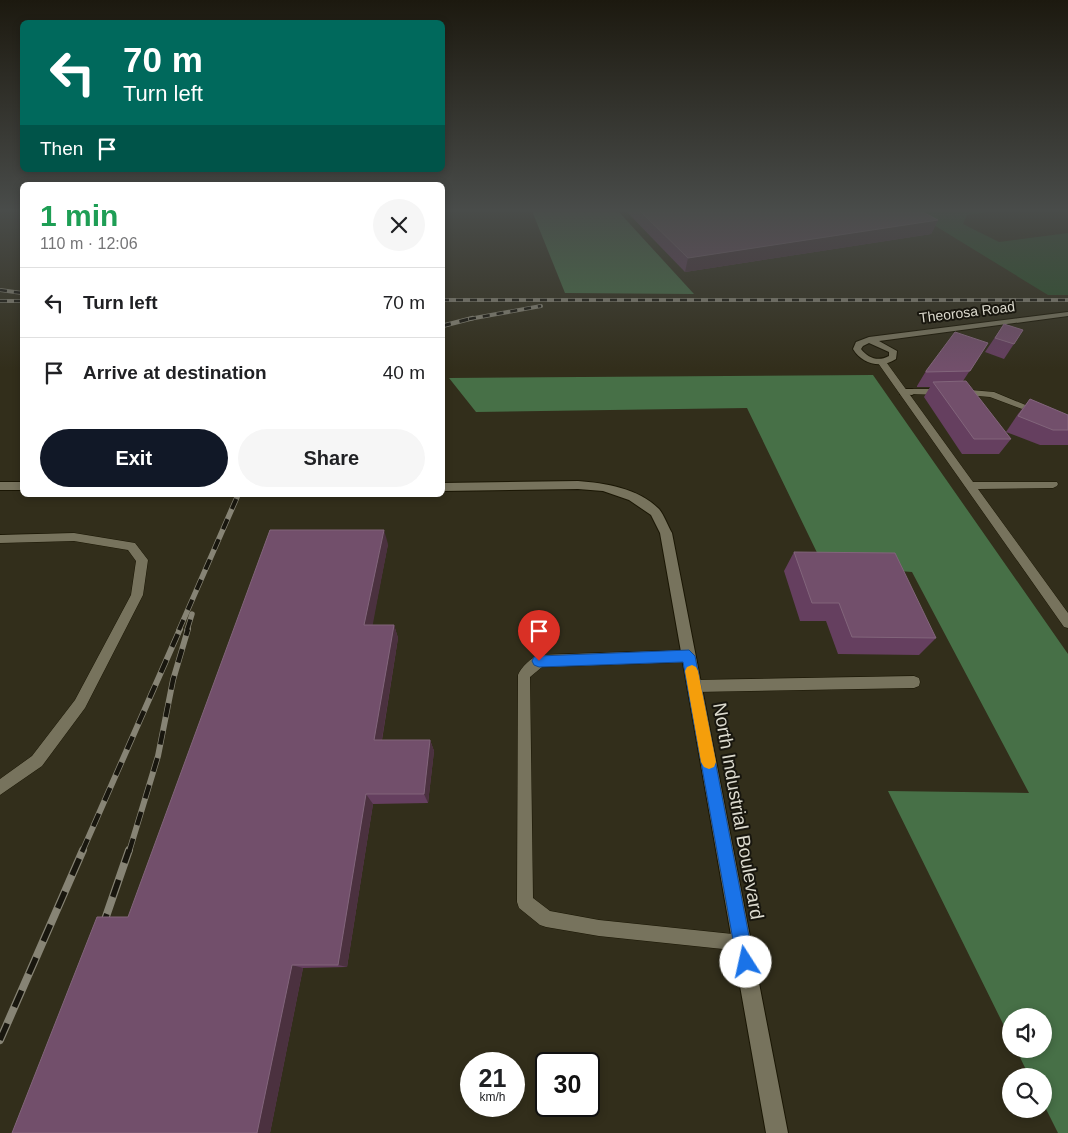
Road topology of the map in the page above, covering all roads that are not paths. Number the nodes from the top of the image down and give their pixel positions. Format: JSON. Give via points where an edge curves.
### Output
{"nodes":[{"id":1,"x":1066,"y":316,"type":"edge"},
{"id":2,"x":869,"y":340,"type":"junction"},
{"id":3,"x":881,"y":361,"type":"junction"},
{"id":4,"x":907,"y":392,"type":"junction"},
{"id":5,"x":1042,"y":414,"type":"edge"},
{"id":6,"x":1053,"y":484,"type":"dead end"},
{"id":7,"x":0,"y":486,"type":"edge"},
{"id":8,"x":20,"y":486,"type":"edge"},
{"id":9,"x":970,"y":486,"type":"junction"},
{"id":10,"x":445,"y":487,"type":"edge"},
{"id":11,"x":0,"y":540,"type":"edge"},
{"id":12,"x":1068,"y":623,"type":"edge"},
{"id":13,"x":689,"y":656,"type":"junction"},
{"id":14,"x":914,"y":682,"type":"dead end"},
{"id":15,"x":695,"y":686,"type":"junction"},
{"id":16,"x":0,"y":788,"type":"edge"},
{"id":17,"x":742,"y":943,"type":"junction"},
{"id":18,"x":777,"y":1133,"type":"edge"}],
"edges":[{"from":1,"to":2,"type":"street","name":"Theorosa Road"},
{"from":2,"to":3,"type":"street","via":[[858,344],[859,353]]},
{"from":2,"to":3,"type":"street","via":[[892,351],[893,358]]},
{"from":3,"to":4,"type":"lane"},
{"from":4,"to":5,"type":"lane","via":[[982,392]]},
{"from":4,"to":9,"type":"lane"},
{"from":6,"to":9,"type":"lane"},
{"from":7,"to":8,"type":"street"},
{"from":9,"to":12,"type":"lane"},
{"from":10,"to":13,"type":"street","name":"North Industrial Boulevard","via":[[604,487],[644,504],[655,512],[666,533]]},
{"from":11,"to":16,"type":"lane","via":[[74,537],[131,546],[142,560],[137,594],[80,704],[37,761]]},
{"from":13,"to":15,"type":"street","name":"North Industrial Boulevard"},
{"from":13,"to":17,"type":"lane","via":[[539,661],[524,675],[525,902],[546,919]]},
{"from":14,"to":15,"type":"lane"},
{"from":15,"to":17,"type":"street","name":"North Industrial Boulevard"},
{"from":17,"to":18,"type":"street","name":"North Industrial Boulevard"}]}
